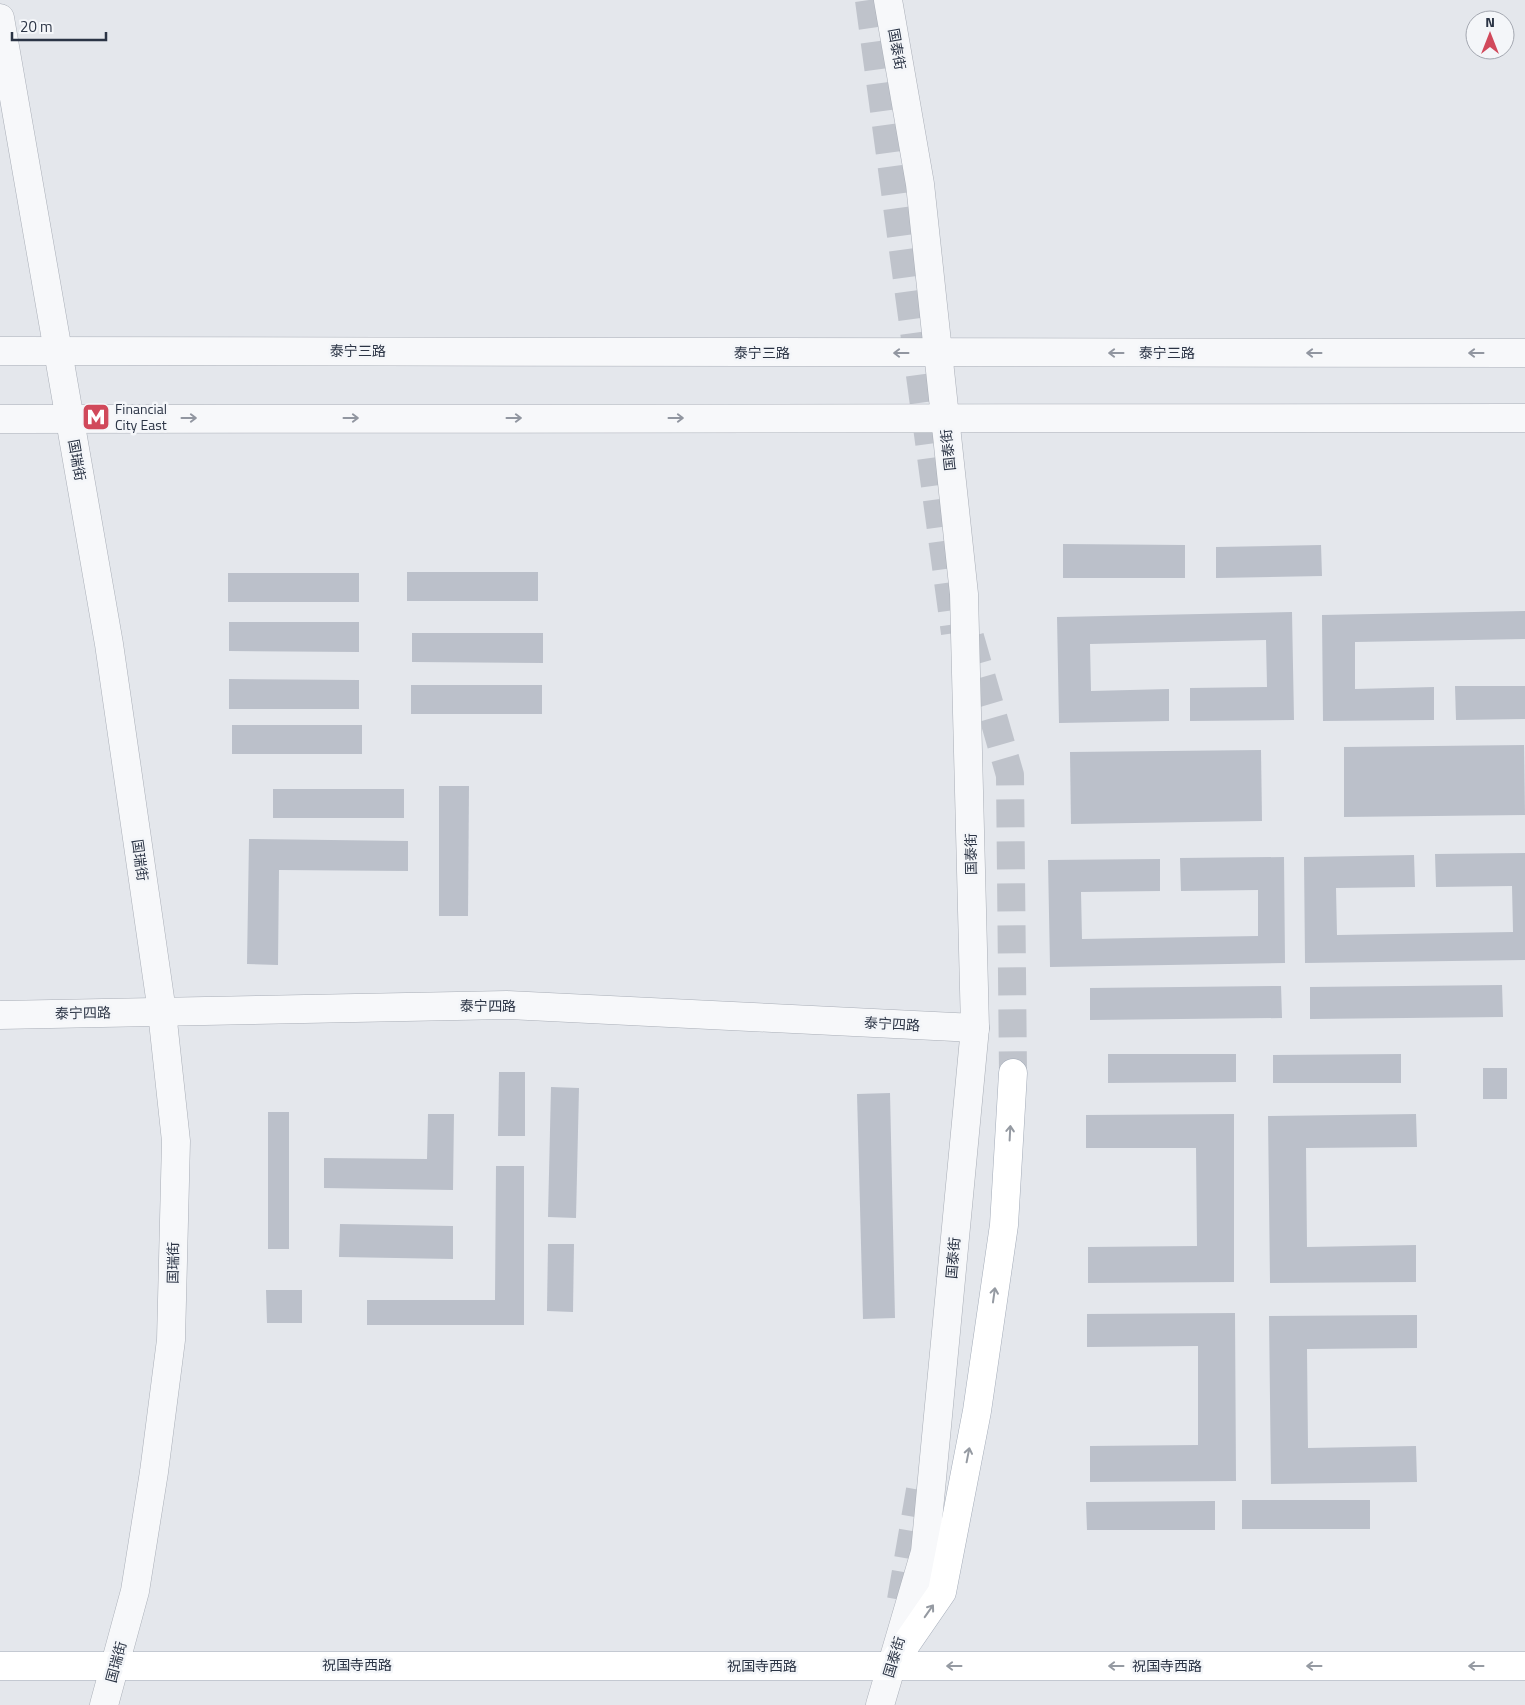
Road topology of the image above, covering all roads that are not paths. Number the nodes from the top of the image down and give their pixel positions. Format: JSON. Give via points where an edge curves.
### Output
{"nodes":[{"id":1,"x":888,"y":0,"type":"edge"},
{"id":2,"x":0,"y":18,"type":"edge"},
{"id":3,"x":0,"y":351,"type":"edge"},
{"id":4,"x":58,"y":351,"type":"junction"},
{"id":5,"x":938,"y":353,"type":"junction"},
{"id":6,"x":1525,"y":353,"type":"edge"},
{"id":7,"x":0,"y":418,"type":"edge"},
{"id":8,"x":70,"y":418,"type":"junction"},
{"id":9,"x":945,"y":418,"type":"junction"},
{"id":10,"x":1525,"y":418,"type":"edge"},
{"id":11,"x":162,"y":1012,"type":"junction"},
{"id":12,"x":0,"y":1015,"type":"edge"},
{"id":13,"x":975,"y":1028,"type":"junction"},
{"id":14,"x":1013,"y":1072,"type":"tunnel mouth"},
{"id":15,"x":115,"y":1665,"type":"junction"},
{"id":16,"x":0,"y":1666,"type":"edge"},
{"id":17,"x":891,"y":1666,"type":"junction"},
{"id":18,"x":1525,"y":1666,"type":"edge"},
{"id":19,"x":104,"y":1705,"type":"edge"},
{"id":20,"x":880,"y":1705,"type":"edge"}],
"edges":[{"from":1,"to":5,"type":"street","name":"国泰街","via":[[920,184]]},
{"from":2,"to":4,"type":"street","name":"国瑞街"},
{"from":3,"to":4,"type":"street","name":"泰宁三路"},
{"from":5,"to":4,"type":"street","name":"泰宁三路","one_way":true},
{"from":4,"to":8,"type":"street","name":"国瑞街"},
{"from":6,"to":5,"type":"street","name":"泰宁三路","one_way":true},
{"from":5,"to":9,"type":"street","name":"国泰街"},
{"from":7,"to":8,"type":"street"},
{"from":8,"to":9,"type":"street","one_way":true},
{"from":8,"to":11,"type":"street","name":"国瑞街","via":[[110,644]]},
{"from":9,"to":10,"type":"street"},
{"from":9,"to":13,"type":"street","name":"国泰街","via":[[964,594]]},
{"from":11,"to":12,"type":"street","name":"泰宁四路"},
{"from":11,"to":13,"type":"street","name":"泰宁四路","via":[[507,1005]]},
{"from":11,"to":15,"type":"street","name":"国瑞街","via":[[176,1141],[171,1340],[134,1591]]},
{"from":13,"to":17,"type":"street","name":"国泰街","via":[[925,1552]]},
{"from":17,"to":14,"type":"main road","one_way":true,"via":[[942,1592],[977,1410],[1004,1225]]},
{"from":15,"to":16,"type":"main road","name":"祝国寺西路"},
{"from":15,"to":17,"type":"main road","name":"祝国寺西路"},
{"from":15,"to":19,"type":"street","name":"国瑞街"},
{"from":18,"to":17,"type":"main road","name":"祝国寺西路","one_way":true},
{"from":17,"to":20,"type":"street","name":"国泰街"}]}
